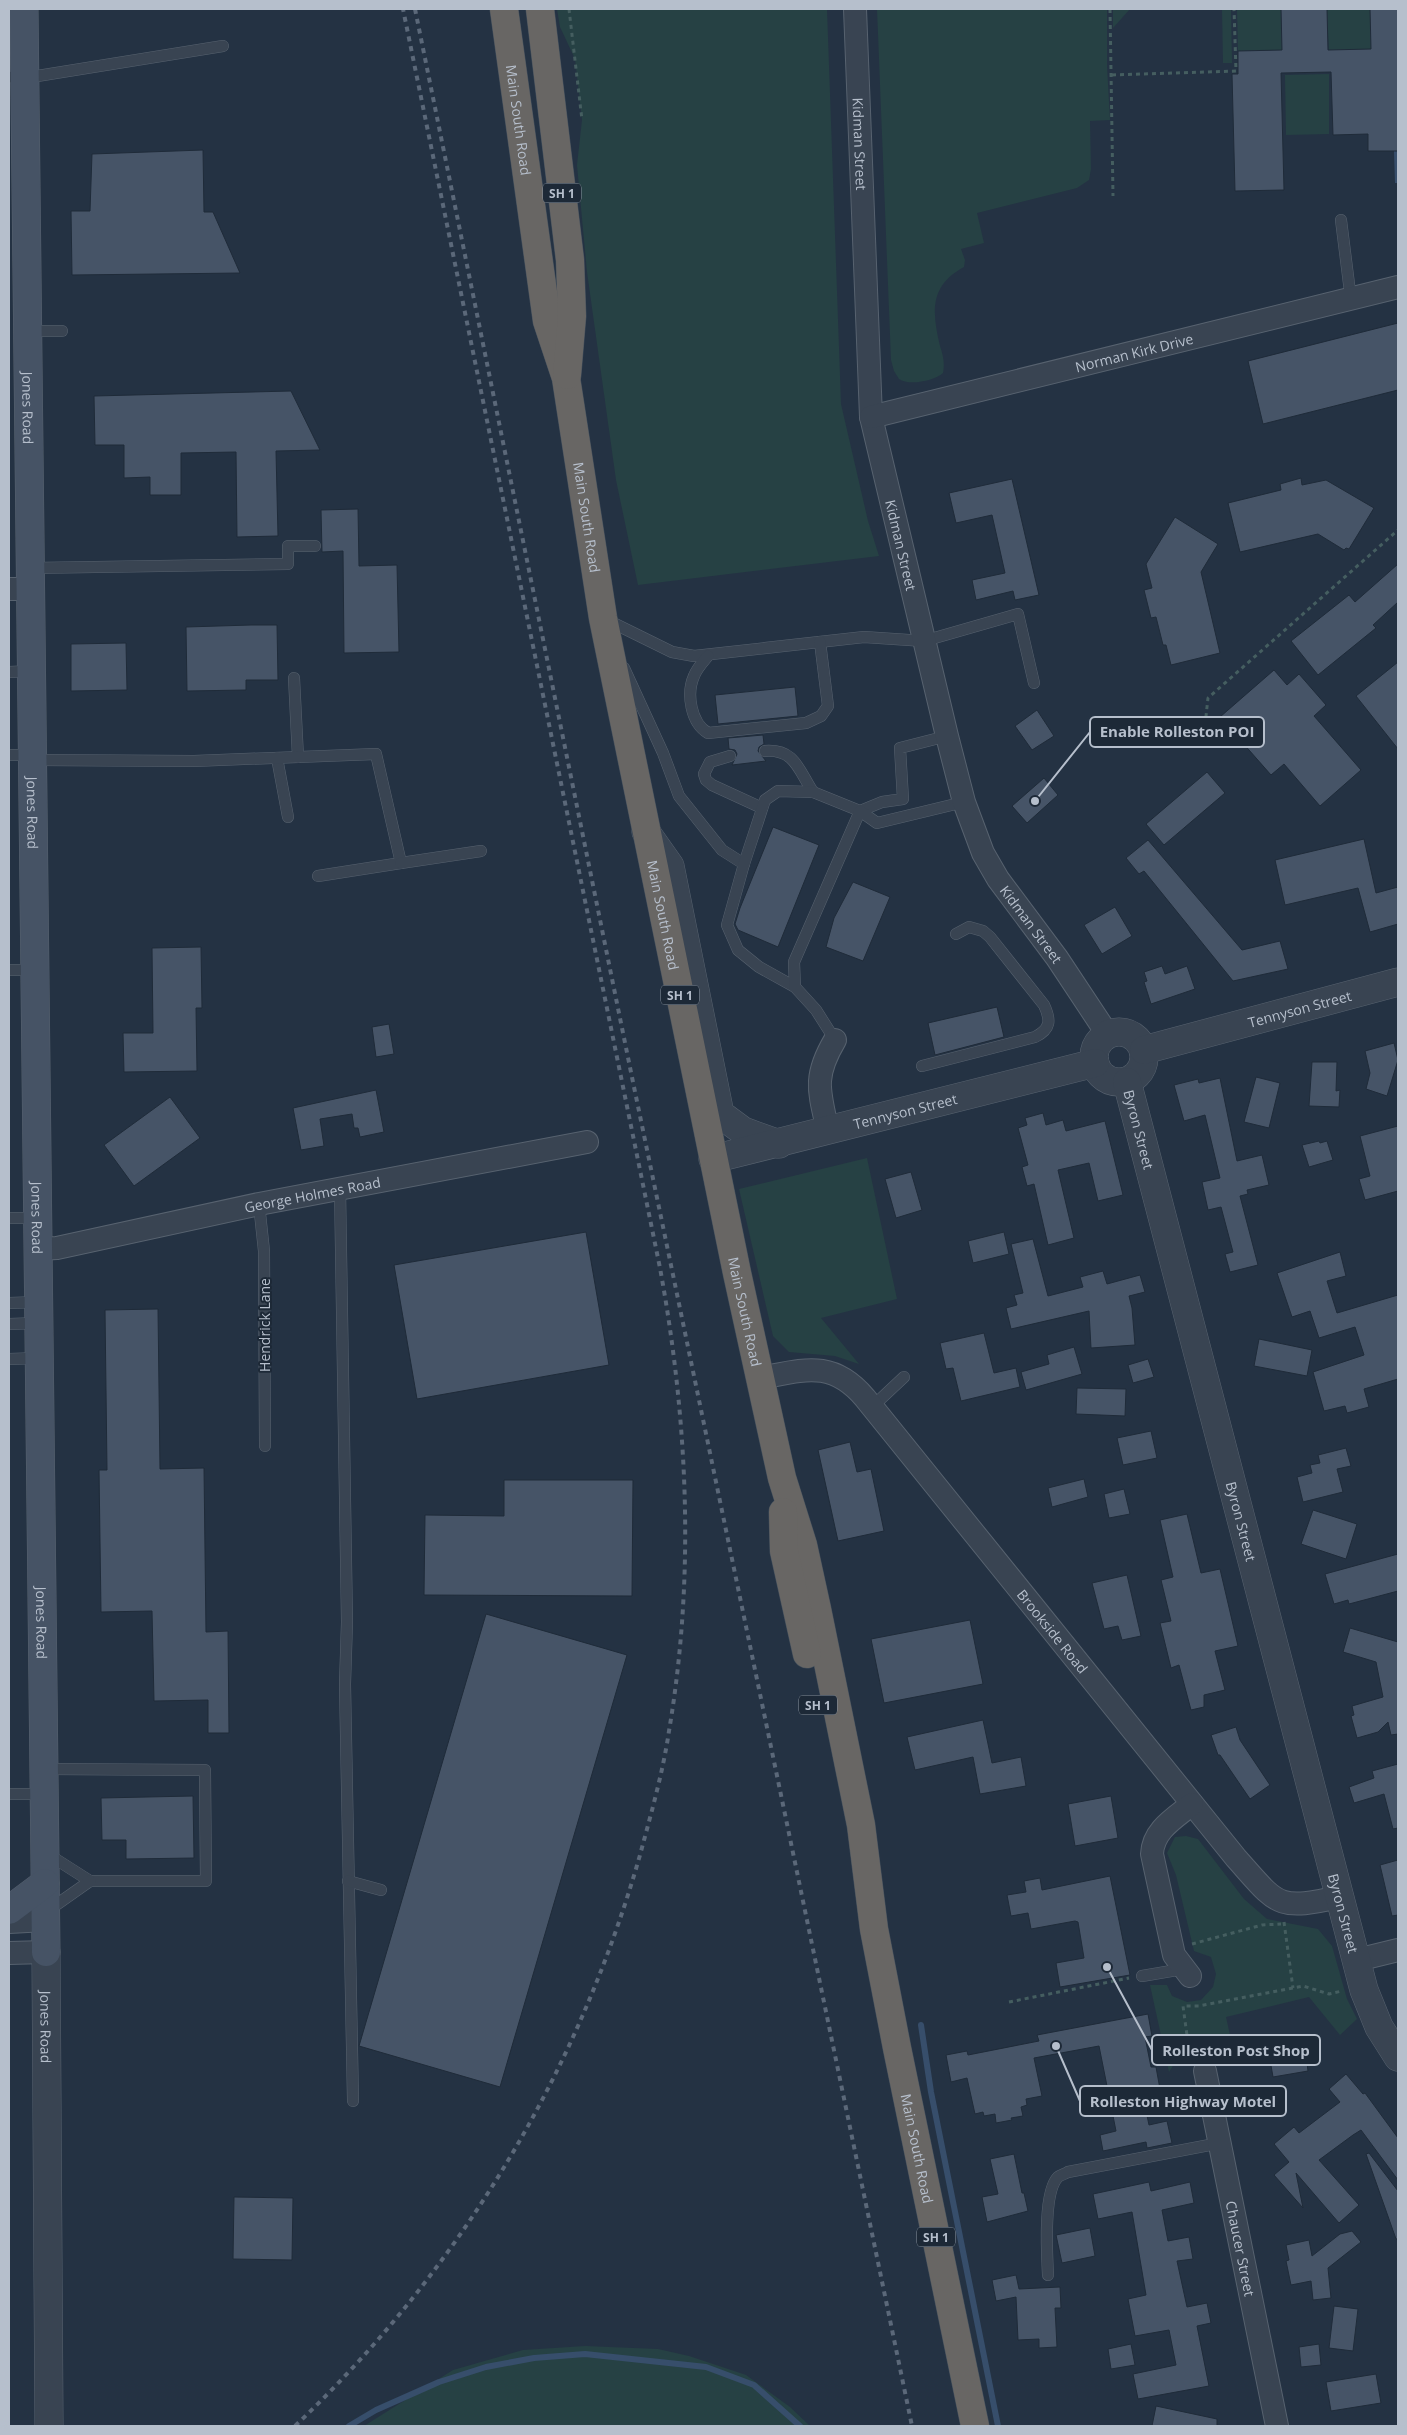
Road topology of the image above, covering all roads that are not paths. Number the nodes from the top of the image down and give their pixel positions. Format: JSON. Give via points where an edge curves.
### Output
{"nodes":[{"id":1,"x":24,"y":9,"type":"edge"},
{"id":2,"x":504,"y":9,"type":"edge"},
{"id":3,"x":540,"y":9,"type":"edge"},
{"id":4,"x":855,"y":9,"type":"edge"},
{"id":5,"x":223,"y":46,"type":"dead end"},
{"id":6,"x":17,"y":78,"type":"edge"},
{"id":7,"x":1341,"y":220,"type":"dead end"},
{"id":8,"x":1398,"y":288,"type":"edge"},
{"id":9,"x":1351,"y":300,"type":"junction"},
{"id":10,"x":62,"y":330,"type":"dead end"},
{"id":11,"x":28,"y":331,"type":"junction"},
{"id":12,"x":566,"y":378,"type":"junction"},
{"id":13,"x":871,"y":417,"type":"junction"},
{"id":14,"x":315,"y":546,"type":"dead end"},
{"id":15,"x":24,"y":582,"type":"edge"},
{"id":16,"x":603,"y":618,"type":"junction"},
{"id":17,"x":924,"y":641,"type":"junction"},
{"id":18,"x":820,"y":642,"type":"junction"},
{"id":19,"x":708,"y":656,"type":"junction"},
{"id":20,"x":20,"y":672,"type":"edge"},
{"id":21,"x":294,"y":678,"type":"dead end"},
{"id":22,"x":1034,"y":683,"type":"dead end"},
{"id":23,"x":947,"y":736,"type":"junction"},
{"id":24,"x":765,"y":751,"type":"dead end"},
{"id":25,"x":730,"y":756,"type":"dead end"},
{"id":26,"x":25,"y":757,"type":"edge"},
{"id":27,"x":298,"y":757,"type":"junction"},
{"id":28,"x":277,"y":758,"type":"junction"},
{"id":29,"x":813,"y":792,"type":"junction"},
{"id":30,"x":964,"y":802,"type":"junction"},
{"id":31,"x":762,"y":808,"type":"junction"},
{"id":32,"x":860,"y":811,"type":"junction"},
{"id":33,"x":288,"y":817,"type":"dead end"},
{"id":34,"x":646,"y":831,"type":"junction"},
{"id":35,"x":481,"y":851,"type":"dead end"},
{"id":36,"x":401,"y":863,"type":"junction"},
{"id":37,"x":744,"y":864,"type":"junction"},
{"id":38,"x":318,"y":876,"type":"dead end"},
{"id":39,"x":956,"y":934,"type":"dead end"},
{"id":40,"x":22,"y":970,"type":"edge"},
{"id":41,"x":1398,"y":982,"type":"edge"},
{"id":42,"x":795,"y":987,"type":"junction"},
{"id":43,"x":1108,"y":1035,"type":"junction"},
{"id":44,"x":835,"y":1040,"type":"joint"},
{"id":45,"x":1144,"y":1050,"type":"junction"},
{"id":46,"x":1095,"y":1062,"type":"junction"},
{"id":47,"x":922,"y":1066,"type":"dead end"},
{"id":48,"x":1127,"y":1082,"type":"junction"},
{"id":49,"x":828,"y":1131,"type":"junction"},
{"id":50,"x":587,"y":1142,"type":"dead end"},
{"id":51,"x":779,"y":1144,"type":"junction"},
{"id":52,"x":713,"y":1160,"type":"junction"},
{"id":53,"x":340,"y":1188,"type":"junction"},
{"id":54,"x":259,"y":1204,"type":"junction"},
{"id":55,"x":9,"y":1218,"type":"edge"},
{"id":56,"x":38,"y":1218,"type":"junction"},
{"id":57,"x":38,"y":1249,"type":"junction"},
{"id":58,"x":9,"y":1303,"type":"edge"},
{"id":59,"x":39,"y":1312,"type":"junction"},
{"id":60,"x":9,"y":1324,"type":"edge"},
{"id":61,"x":39,"y":1358,"type":"junction"},
{"id":62,"x":9,"y":1359,"type":"edge"},
{"id":63,"x":904,"y":1377,"type":"dead end"},
{"id":64,"x":760,"y":1378,"type":"junction"},
{"id":65,"x":872,"y":1407,"type":"junction"},
{"id":66,"x":265,"y":1446,"type":"dead end"},
{"id":67,"x":44,"y":1781,"type":"junction"},
{"id":68,"x":9,"y":1794,"type":"edge"},
{"id":69,"x":1192,"y":1804,"type":"junction"},
{"id":70,"x":45,"y":1852,"type":"junction"},
{"id":71,"x":90,"y":1881,"type":"junction"},
{"id":72,"x":348,"y":1881,"type":"junction"},
{"id":73,"x":45,"y":1882,"type":"junction"},
{"id":74,"x":381,"y":1890,"type":"dead end"},
{"id":75,"x":1340,"y":1896,"type":"junction"},
{"id":76,"x":9,"y":1910,"type":"edge"},
{"id":77,"x":46,"y":1916,"type":"junction"},
{"id":78,"x":9,"y":1922,"type":"edge"},
{"id":79,"x":1398,"y":1950,"type":"edge"},
{"id":80,"x":46,"y":1952,"type":"junction"},
{"id":81,"x":9,"y":1953,"type":"edge"},
{"id":82,"x":1357,"y":1960,"type":"junction"},
{"id":83,"x":1186,"y":1972,"type":"joint"},
{"id":84,"x":1142,"y":1976,"type":"dead end"},
{"id":85,"x":1398,"y":2057,"type":"edge"},
{"id":86,"x":1205,"y":2071,"type":"dead end"},
{"id":87,"x":353,"y":2101,"type":"dead end"},
{"id":88,"x":1220,"y":2143,"type":"junction"},
{"id":89,"x":1048,"y":2275,"type":"dead end"},
{"id":90,"x":49,"y":2426,"type":"edge"},
{"id":91,"x":975,"y":2426,"type":"edge"},
{"id":92,"x":1277,"y":2426,"type":"edge"}],
"edges":[{"from":1,"to":6,"type":"main road","name":"Jones Road"},
{"from":2,"to":12,"type":"highway","name":"Main South Road","number":"SH 1","via":[[521,177],[547,321]]},
{"from":3,"to":12,"type":"highway","name":"Main South Road","number":"SH 1","via":[[570,260],[572,316]]},
{"from":4,"to":13,"type":"street","name":"Kidman Street"},
{"from":5,"to":6,"type":"lane"},
{"from":6,"to":11,"type":"main road","name":"Jones Road"},
{"from":7,"to":9,"type":"lane"},
{"from":8,"to":9,"type":"street","name":"Norman Kirk Drive"},
{"from":9,"to":13,"type":"street","name":"Norman Kirk Drive"},
{"from":10,"to":11,"type":"lane"},
{"from":11,"to":15,"type":"main road","name":"Jones Road"},
{"from":12,"to":16,"type":"highway","name":"Main South Road","number":"SH 1"},
{"from":13,"to":17,"type":"street","name":"Kidman Street"},
{"from":14,"to":15,"type":"lane","via":[[288,546],[288,564]]},
{"from":15,"to":20,"type":"main road","name":"Jones Road"},
{"from":16,"to":19,"type":"lane","via":[[672,652]]},
{"from":16,"to":34,"type":"highway","name":"Main South Road","number":"SH 1"},
{"from":16,"to":37,"type":"lane","via":[[679,796],[722,850]]},
{"from":17,"to":18,"type":"lane","via":[[864,637]]},
{"from":17,"to":22,"type":"lane","via":[[1018,614]]},
{"from":17,"to":23,"type":"street","name":"Kidman Street"},
{"from":18,"to":19,"type":"lane"},
{"from":18,"to":19,"type":"lane","via":[[828,706],[821,716],[806,722],[708,733],[700,729],[695,722],[690,688],[698,668]]},
{"from":20,"to":26,"type":"main road","name":"Jones Road"},
{"from":21,"to":27,"type":"lane"},
{"from":23,"to":30,"type":"street","name":"Kidman Street"},
{"from":23,"to":32,"type":"lane","via":[[900,748],[903,799],[882,802]]},
{"from":24,"to":29,"type":"lane","via":[[788,754]]},
{"from":25,"to":31,"type":"lane","via":[[710,762],[704,774],[706,780]]},
{"from":26,"to":28,"type":"lane","via":[[194,761]]},
{"from":26,"to":40,"type":"main road","name":"Jones Road"},
{"from":27,"to":28,"type":"lane"},
{"from":27,"to":36,"type":"lane","via":[[376,754]]},
{"from":28,"to":33,"type":"lane"},
{"from":29,"to":31,"type":"lane","via":[[778,791],[765,800]]},
{"from":29,"to":32,"type":"lane"},
{"from":30,"to":32,"type":"lane","via":[[877,823]]},
{"from":30,"to":43,"type":"street","name":"Kidman Street","via":[[983,853],[998,879],[1057,958]]},
{"from":31,"to":37,"type":"lane"},
{"from":32,"to":42,"type":"lane","via":[[794,962]]},
{"from":34,"to":51,"type":"street","via":[[670,866],[720,1114],[744,1131]]},
{"from":34,"to":52,"type":"highway","name":"Main South Road","number":"SH 1"},
{"from":35,"to":36,"type":"lane"},
{"from":36,"to":38,"type":"lane"},
{"from":37,"to":42,"type":"lane","via":[[727,925],[738,950],[759,967]]},
{"from":39,"to":47,"type":"lane","via":[[969,926],[990,937],[1044,1005],[1049,1024],[1045,1032],[1035,1037]]},
{"from":40,"to":56,"type":"main road","name":"Jones Road"},
{"from":41,"to":45,"type":"street","name":"Tennyson Street"},
{"from":42,"to":44,"type":"lane","via":[[816,1010]]},
{"from":43,"to":45,"type":"street","via":[[1116,1032],[1133,1036]]},
{"from":43,"to":46,"type":"street","via":[[1096,1046]]},
{"from":44,"to":49,"type":"street","via":[[826,1054],[819,1081]]},
{"from":45,"to":48,"type":"street","via":[[1144,1066]]},
{"from":46,"to":48,"type":"street","via":[[1103,1077]]},
{"from":46,"to":49,"type":"street","name":"Tennyson Street"},
{"from":48,"to":75,"type":"street","name":"Byron Street"},
{"from":49,"to":51,"type":"street","name":"Tennyson Street"},
{"from":50,"to":53,"type":"street","name":"George Holmes Road"},
{"from":51,"to":52,"type":"street","name":"Tennyson Street"},
{"from":52,"to":64,"type":"highway","name":"Main South Road","number":"SH 1"},
{"from":53,"to":54,"type":"street","name":"George Holmes Road"},
{"from":53,"to":72,"type":"lane"},
{"from":54,"to":57,"type":"street","name":"George Holmes Road","via":[[57,1248]]},
{"from":54,"to":66,"type":"lane","name":"Hendrick Lane","via":[[264,1251]]},
{"from":55,"to":56,"type":"lane"},
{"from":56,"to":57,"type":"main road","name":"Jones Road"},
{"from":57,"to":59,"type":"main road","name":"Jones Road"},
{"from":58,"to":59,"type":"lane"},
{"from":59,"to":60,"type":"lane"},
{"from":59,"to":61,"type":"main road","name":"Jones Road"},
{"from":61,"to":62,"type":"lane"},
{"from":61,"to":67,"type":"main road","name":"Jones Road"},
{"from":63,"to":65,"type":"lane"},
{"from":64,"to":65,"type":"street","name":"Brookside Road","via":[[809,1369],[826,1370],[849,1381]]},
{"from":64,"to":91,"type":"highway","name":"Main South Road","number":"SH 1","via":[[782,1478],[803,1545],[861,1825],[874,1929]]},
{"from":65,"to":69,"type":"street","name":"Brookside Road"},
{"from":67,"to":68,"type":"lane"},
{"from":67,"to":70,"type":"main road","name":"Jones Road"},
{"from":67,"to":71,"type":"lane","via":[[205,1770],[206,1881]]},
{"from":69,"to":75,"type":"street","name":"Brookside Road","via":[[1284,1914],[1298,1905]]},
{"from":69,"to":83,"type":"street","via":[[1162,1829],[1153,1844],[1152,1859],[1172,1949]]},
{"from":70,"to":71,"type":"lane"},
{"from":70,"to":73,"type":"main road","name":"Jones Road"},
{"from":71,"to":77,"type":"lane"},
{"from":72,"to":74,"type":"lane"},
{"from":72,"to":87,"type":"lane"},
{"from":73,"to":76,"type":"main road"},
{"from":73,"to":77,"type":"main road","name":"Jones Road"},
{"from":75,"to":82,"type":"street","name":"Byron Street"},
{"from":77,"to":78,"type":"street"},
{"from":77,"to":80,"type":"main road","name":"Jones Road"},
{"from":79,"to":82,"type":"street"},
{"from":80,"to":81,"type":"street"},
{"from":80,"to":90,"type":"street","name":"Jones Road"},
{"from":82,"to":85,"type":"street","via":[[1370,2007]]},
{"from":83,"to":84,"type":"lane"},
{"from":86,"to":88,"type":"street","name":"Chaucer Street"},
{"from":88,"to":89,"type":"lane","via":[[1058,2176],[1053,2186],[1046,2233]]},
{"from":88,"to":92,"type":"street","name":"Chaucer Street"}]}
